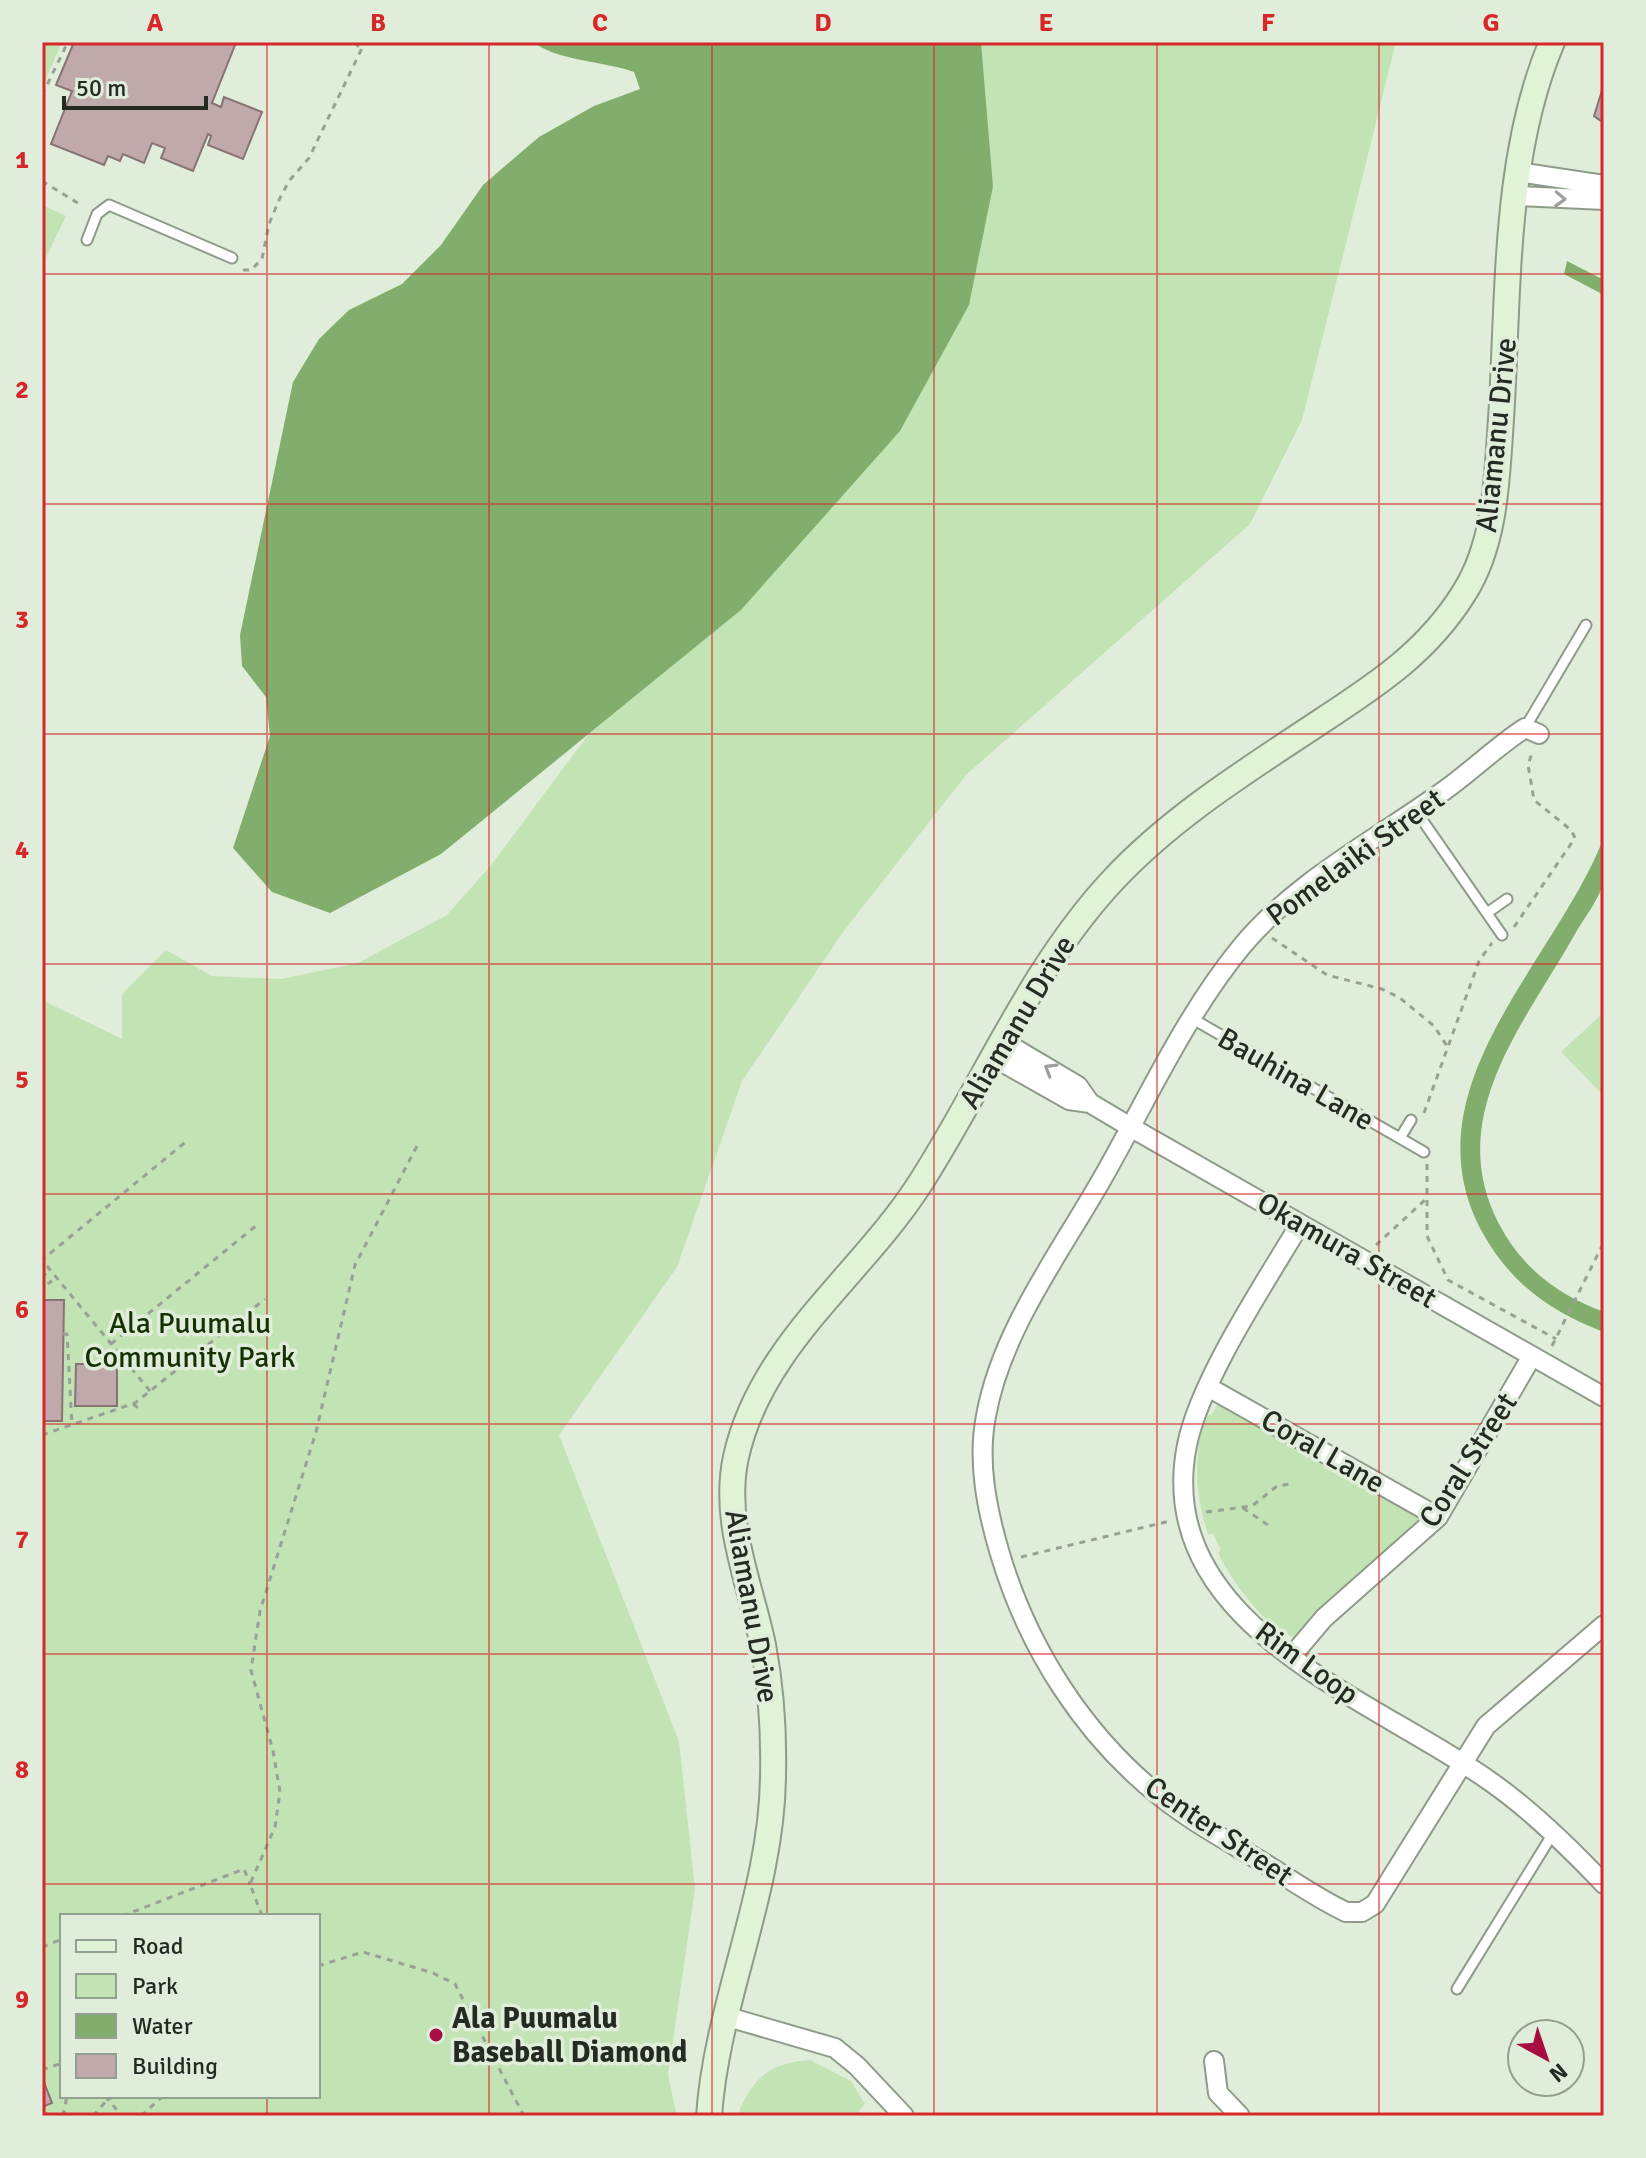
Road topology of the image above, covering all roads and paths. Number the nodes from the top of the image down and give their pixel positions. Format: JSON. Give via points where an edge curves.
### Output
{"nodes":[{"id":1,"x":68,"y":42,"type":"edge"},
{"id":2,"x":355,"y":42,"type":"edge"},
{"id":3,"x":365,"y":42,"type":"edge"},
{"id":4,"x":1552,"y":42,"type":"edge"},
{"id":5,"x":361,"y":51,"type":"junction"},
{"id":6,"x":42,"y":95,"type":"edge"},
{"id":7,"x":42,"y":181,"type":"edge"},
{"id":8,"x":1517,"y":184,"type":"junction"},
{"id":9,"x":1604,"y":185,"type":"edge"},
{"id":10,"x":1604,"y":200,"type":"edge"},
{"id":11,"x":81,"y":205,"type":"dead end"},
{"id":12,"x":87,"y":240,"type":"dead end"},
{"id":13,"x":232,"y":258,"type":"dead end"},
{"id":14,"x":243,"y":270,"type":"dead end"},
{"id":15,"x":1586,"y":625,"type":"dead end"},
{"id":16,"x":1532,"y":731,"type":"junction"},
{"id":17,"x":1416,"y":811,"type":"junction"},
{"id":18,"x":1507,"y":899,"type":"dead end"},
{"id":19,"x":1487,"y":913,"type":"junction"},
{"id":20,"x":1269,"y":935,"type":"dead end"},
{"id":21,"x":1502,"y":935,"type":"junction"},
{"id":22,"x":1193,"y":1019,"type":"junction"},
{"id":23,"x":1447,"y":1046,"type":"junction"},
{"id":24,"x":1000,"y":1050,"type":"junction"},
{"id":25,"x":1416,"y":1119,"type":"joint"},
{"id":26,"x":1132,"y":1128,"type":"junction"},
{"id":27,"x":1400,"y":1138,"type":"junction"},
{"id":28,"x":188,"y":1140,"type":"dead end"},
{"id":29,"x":417,"y":1146,"type":"dead end"},
{"id":30,"x":1424,"y":1152,"type":"joint"},
{"id":31,"x":1426,"y":1199,"type":"junction"},
{"id":32,"x":1300,"y":1224,"type":"junction"},
{"id":33,"x":257,"y":1225,"type":"dead end"},
{"id":34,"x":1604,"y":1242,"type":"edge"},
{"id":35,"x":1373,"y":1249,"type":"dead end"},
{"id":36,"x":42,"y":1271,"type":"edge"},
{"id":37,"x":42,"y":1286,"type":"edge"},
{"id":38,"x":265,"y":1299,"type":"dead end"},
{"id":39,"x":63,"y":1334,"type":"dead end"},
{"id":40,"x":1556,"y":1339,"type":"junction"},
{"id":41,"x":111,"y":1344,"type":"junction"},
{"id":42,"x":1541,"y":1354,"type":"junction"},
{"id":43,"x":1208,"y":1387,"type":"junction"},
{"id":44,"x":150,"y":1391,"type":"junction"},
{"id":45,"x":1604,"y":1397,"type":"edge"},
{"id":46,"x":133,"y":1404,"type":"junction"},
{"id":47,"x":141,"y":1410,"type":"dead end"},
{"id":48,"x":72,"y":1425,"type":"junction"},
{"id":49,"x":42,"y":1435,"type":"edge"},
{"id":50,"x":1290,"y":1484,"type":"dead end"},
{"id":51,"x":1243,"y":1508,"type":"junction"},
{"id":52,"x":1198,"y":1514,"type":"dead end"},
{"id":53,"x":1438,"y":1517,"type":"junction"},
{"id":54,"x":1177,"y":1519,"type":"dead end"},
{"id":55,"x":1268,"y":1525,"type":"dead end"},
{"id":56,"x":1014,"y":1559,"type":"dead end"},
{"id":57,"x":1604,"y":1625,"type":"edge"},
{"id":58,"x":1291,"y":1657,"type":"junction"},
{"id":59,"x":1462,"y":1763,"type":"junction"},
{"id":60,"x":1552,"y":1835,"type":"junction"},
{"id":61,"x":1603,"y":1880,"type":"edge"},
{"id":62,"x":250,"y":1884,"type":"junction"},
{"id":63,"x":127,"y":1914,"type":"edge"},
{"id":64,"x":261,"y":1914,"type":"edge"},
{"id":65,"x":320,"y":1965,"type":"edge"},
{"id":66,"x":1457,"y":1989,"type":"dead end"},
{"id":67,"x":728,"y":2017,"type":"junction"},
{"id":68,"x":1214,"y":2061,"type":"dead end"},
{"id":69,"x":106,"y":2098,"type":"edge"},
{"id":70,"x":161,"y":2098,"type":"edge"},
{"id":71,"x":93,"y":2116,"type":"edge"},
{"id":72,"x":122,"y":2116,"type":"edge"},
{"id":73,"x":141,"y":2116,"type":"edge"},
{"id":74,"x":524,"y":2116,"type":"edge"},
{"id":75,"x":709,"y":2116,"type":"edge"},
{"id":76,"x":904,"y":2116,"type":"edge"},
{"id":77,"x":1240,"y":2116,"type":"edge"}],
"edges":[{"from":1,"to":6,"type":"path"},
{"from":2,"to":5,"type":"path"},
{"from":3,"to":5,"type":"path"},
{"from":4,"to":8,"type":"street","name":"Aliamanu Drive","via":[[1526,120]]},
{"from":5,"to":14,"type":"path","via":[[309,158],[279,200],[262,259],[251,270]]},
{"from":7,"to":11,"type":"path"},
{"from":8,"to":9,"type":"street"},
{"from":8,"to":10,"type":"street","one_way":true},
{"from":8,"to":24,"type":"street","name":"Aliamanu Drive","via":[[1496,487],[1477,569],[1463,594],[1433,635],[1373,689],[1215,794],[1127,866],[1052,957]]},
{"from":12,"to":13,"type":"lane","via":[[97,214],[109,205]]},
{"from":15,"to":16,"type":"lane","name":"Pomelaiki Street"},
{"from":16,"to":17,"type":"street","name":"Pomelaiki Street"},
{"from":16,"to":21,"type":"path","via":[[1528,765],[1534,800],[1575,838],[1514,927]]},
{"from":17,"to":19,"type":"lane"},
{"from":17,"to":22,"type":"street","name":"Pomelaiki Street","via":[[1275,911],[1229,963]]},
{"from":18,"to":19,"type":"lane"},
{"from":19,"to":21,"type":"lane"},
{"from":20,"to":23,"type":"path","via":[[1327,975],[1400,998],[1434,1026]]},
{"from":21,"to":23,"type":"path","via":[[1479,961]]},
{"from":22,"to":26,"type":"street","name":"Pomelaiki Street"},
{"from":22,"to":27,"type":"lane","name":"Bauhina Lane"},
{"from":23,"to":25,"type":"path","via":[[1431,1100]]},
{"from":24,"to":26,"type":"street","name":"Okamura Street","via":[[1069,1100],[1090,1103]]},
{"from":24,"to":67,"type":"street","name":"Aliamanu Drive","via":[[884,1235],[773,1368],[742,1434],[734,1463],[733,1512],[763,1647],[773,1774],[765,1857]]},
{"from":25,"to":27,"type":"lane","name":"Bauhina Lane"},
{"from":26,"to":32,"type":"street","name":"Okamura Street"},
{"from":26,"to":59,"type":"street","name":"Center Street","via":[[1015,1332],[985,1418],[988,1510],[1010,1584],[1036,1644],[1092,1730],[1161,1797],[1346,1912],[1362,1912],[1375,1904]]},
{"from":27,"to":30,"type":"lane","name":"Bauhina Lane"},
{"from":28,"to":41,"type":"path","via":[[42,1260]]},
{"from":29,"to":62,"type":"path","via":[[355,1265],[316,1432],[260,1611],[251,1670],[280,1792],[275,1827]]},
{"from":30,"to":31,"type":"path","via":[[1429,1173]]},
{"from":31,"to":35,"type":"path"},
{"from":31,"to":40,"type":"path","via":[[1427,1236],[1448,1280]]},
{"from":32,"to":42,"type":"street","name":"Okamura Street"},
{"from":32,"to":43,"type":"street","name":"Rim Loop"},
{"from":33,"to":41,"type":"path"},
{"from":34,"to":40,"type":"path"},
{"from":36,"to":37,"type":"path","via":[[51,1282]]},
{"from":38,"to":44,"type":"path"},
{"from":39,"to":48,"type":"path"},
{"from":40,"to":42,"type":"path"},
{"from":41,"to":44,"type":"path"},
{"from":42,"to":45,"type":"street","name":"Okamura Street"},
{"from":42,"to":53,"type":"street","name":"Coral Street"},
{"from":43,"to":53,"type":"street","name":"Coral Lane"},
{"from":43,"to":58,"type":"street","name":"Rim Loop","via":[[1187,1446],[1187,1517],[1199,1551],[1233,1605]]},
{"from":44,"to":46,"type":"path"},
{"from":46,"to":47,"type":"path"},
{"from":46,"to":48,"type":"path"},
{"from":48,"to":49,"type":"path"},
{"from":50,"to":51,"type":"path","via":[[1277,1486]]},
{"from":51,"to":52,"type":"path"},
{"from":51,"to":55,"type":"path"},
{"from":53,"to":58,"type":"street","name":"Coral Street","via":[[1324,1618]]},
{"from":54,"to":56,"type":"path"},
{"from":57,"to":59,"type":"street","via":[[1504,1709],[1474,1741]]},
{"from":58,"to":59,"type":"street","name":"Rim Loop"},
{"from":59,"to":60,"type":"street","name":"Rim Loop","via":[[1491,1781]]},
{"from":60,"to":61,"type":"street","name":"Rim Loop"},
{"from":60,"to":66,"type":"lane"},
{"from":62,"to":63,"type":"path","via":[[244,1869]]},
{"from":62,"to":64,"type":"path"},
{"from":65,"to":74,"type":"path","via":[[363,1952],[455,1984]]},
{"from":67,"to":75,"type":"street","name":"Aliamanu Drive","via":[[714,2067]]},
{"from":67,"to":76,"type":"street","via":[[835,2048]]},
{"from":68,"to":77,"type":"street","via":[[1218,2093]]},
{"from":69,"to":71,"type":"path"},
{"from":69,"to":72,"type":"path"},
{"from":70,"to":73,"type":"path"}]}
